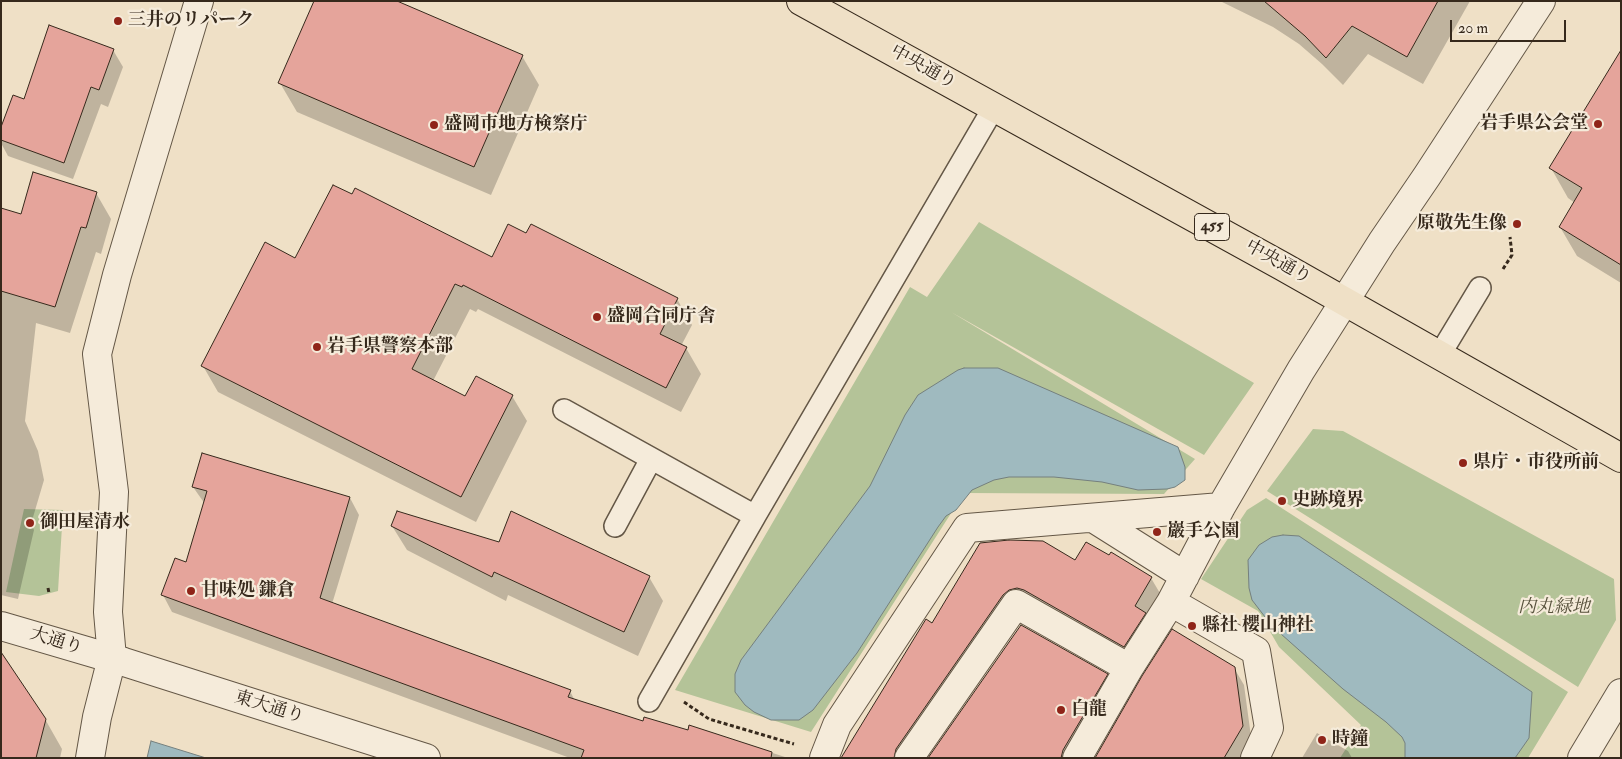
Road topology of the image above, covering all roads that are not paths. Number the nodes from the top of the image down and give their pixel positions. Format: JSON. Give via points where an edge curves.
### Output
{"nodes":[{"id":1,"x":199,"y":1,"type":"edge"},
{"id":2,"x":801,"y":1,"type":"edge"},
{"id":3,"x":1541,"y":1,"type":"edge"},
{"id":4,"x":994,"y":107,"type":"junction"},
{"id":5,"x":1480,"y":288,"type":"dead end"},
{"id":6,"x":1345,"y":301,"type":"junction"},
{"id":7,"x":1439,"y":356,"type":"junction"},
{"id":8,"x":564,"y":410,"type":"dead end"},
{"id":9,"x":1618,"y":452,"type":"edge"},
{"id":10,"x":651,"y":459,"type":"junction"},
{"id":11,"x":1221,"y":507,"type":"junction"},
{"id":12,"x":755,"y":516,"type":"junction"},
{"id":13,"x":1093,"y":518,"type":"junction"},
{"id":14,"x":615,"y":526,"type":"dead end"},
{"id":15,"x":1185,"y":576,"type":"junction"},
{"id":16,"x":1171,"y":602,"type":"junction"},
{"id":17,"x":1,"y":626,"type":"edge"},
{"id":18,"x":112,"y":658,"type":"junction"},
{"id":19,"x":1129,"y":668,"type":"junction"},
{"id":20,"x":654,"y":693,"type":"road end"},
{"id":21,"x":1621,"y":693,"type":"edge"},
{"id":22,"x":825,"y":755,"type":"edge"},
{"id":23,"x":1082,"y":756,"type":"edge"},
{"id":24,"x":90,"y":758,"type":"edge"},
{"id":25,"x":426,"y":758,"type":"edge"},
{"id":26,"x":909,"y":758,"type":"edge"},
{"id":27,"x":1255,"y":758,"type":"edge"},
{"id":28,"x":1582,"y":758,"type":"edge"}],
"edges":[{"from":1,"to":18,"type":"street","via":[[117,275],[97,354],[114,492],[108,612]]},
{"from":2,"to":4,"type":"highway","name":"中央通り","number":"455"},
{"from":3,"to":6,"type":"street"},
{"from":4,"to":6,"type":"highway","name":"中央通り","number":"455"},
{"from":4,"to":12,"type":"lane"},
{"from":5,"to":7,"type":"lane"},
{"from":6,"to":7,"type":"highway","name":"中央通り","number":"455"},
{"from":6,"to":11,"type":"street"},
{"from":7,"to":9,"type":"highway","name":"中央通り","number":"455"},
{"from":8,"to":10,"type":"lane"},
{"from":10,"to":12,"type":"lane"},
{"from":10,"to":14,"type":"lane"},
{"from":11,"to":13,"type":"street"},
{"from":11,"to":15,"type":"street"},
{"from":12,"to":20,"type":"lane"},
{"from":13,"to":15,"type":"street"},
{"from":13,"to":22,"type":"street","via":[[967,528],[836,724]]},
{"from":15,"to":16,"type":"street"},
{"from":16,"to":19,"type":"street"},
{"from":16,"to":27,"type":"street","via":[[1256,651],[1268,728]]},
{"from":17,"to":18,"type":"street","name":"大通り"},
{"from":18,"to":24,"type":"street"},
{"from":18,"to":25,"type":"street","name":"東大通り"},
{"from":19,"to":23,"type":"street"},
{"from":19,"to":26,"type":"street","via":[[1016,604]]},
{"from":21,"to":28,"type":"street"}]}
